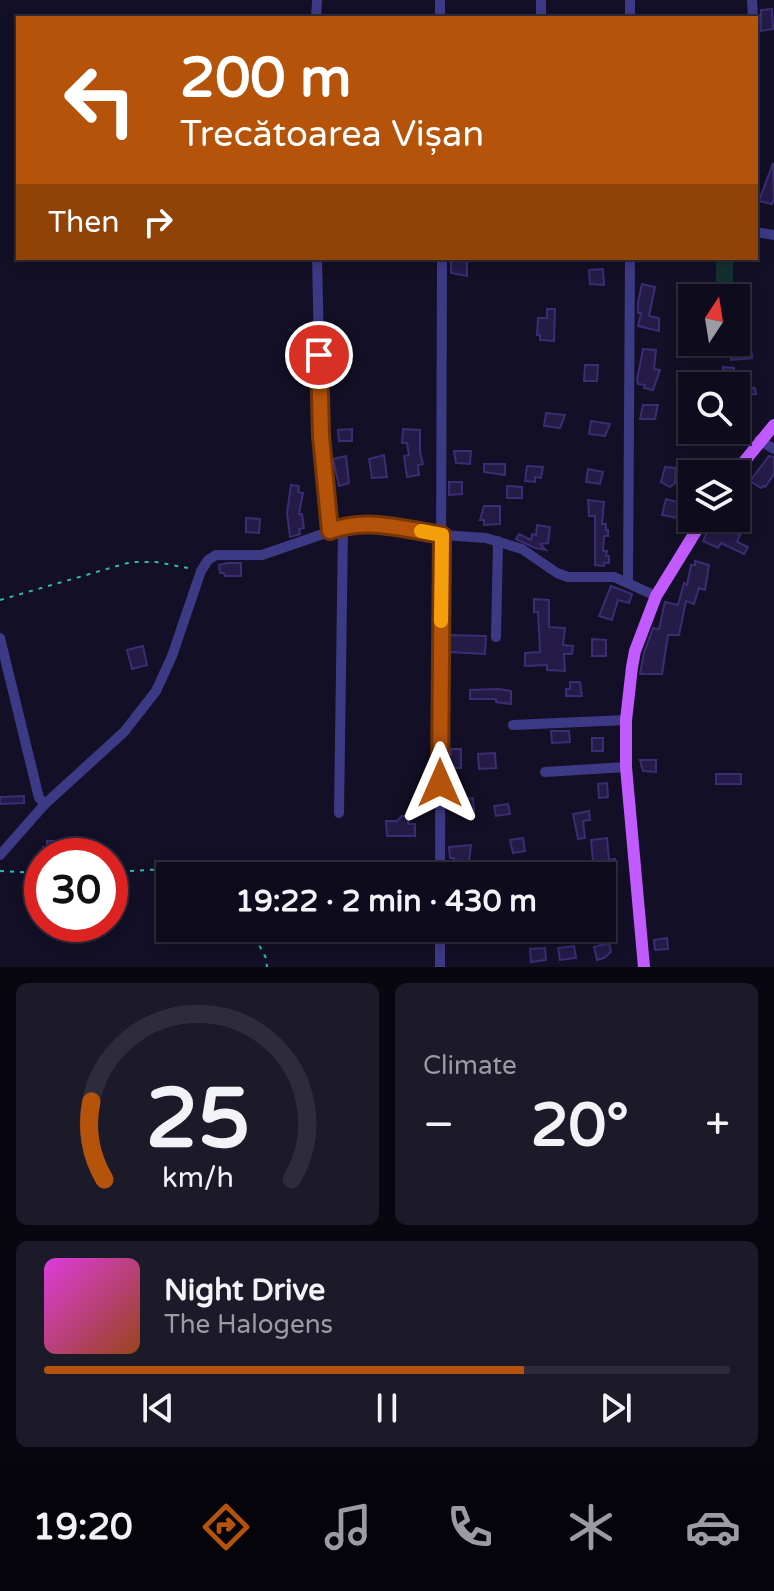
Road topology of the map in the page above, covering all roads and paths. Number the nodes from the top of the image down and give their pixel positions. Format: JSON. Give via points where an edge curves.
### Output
{"nodes":[{"id":1,"x":317,"y":260,"type":"edge"},
{"id":2,"x":442,"y":260,"type":"edge"},
{"id":3,"x":630,"y":260,"type":"edge"},
{"id":4,"x":774,"y":425,"type":"edge"},
{"id":5,"x":759,"y":440,"type":"junction"},
{"id":6,"x":774,"y":449,"type":"edge"},
{"id":7,"x":744,"y":460,"type":"edge"},
{"id":8,"x":343,"y":527,"type":"junction"},
{"id":9,"x":330,"y":531,"type":"junction"},
{"id":10,"x":695,"y":532,"type":"edge"},
{"id":11,"x":442,"y":535,"type":"junction"},
{"id":12,"x":498,"y":541,"type":"junction"},
{"id":13,"x":201,"y":571,"type":"junction"},
{"id":14,"x":628,"y":582,"type":"junction"},
{"id":15,"x":656,"y":596,"type":"junction"},
{"id":16,"x":0,"y":600,"type":"edge"},
{"id":17,"x":496,"y":637,"type":"dead end"},
{"id":18,"x":0,"y":638,"type":"edge"},
{"id":19,"x":626,"y":720,"type":"junction"},
{"id":20,"x":513,"y":725,"type":"dead end"},
{"id":21,"x":626,"y":767,"type":"junction"},
{"id":22,"x":545,"y":772,"type":"dead end"},
{"id":23,"x":45,"y":804,"type":"junction"},
{"id":24,"x":339,"y":813,"type":"dead end"},
{"id":25,"x":0,"y":855,"type":"edge"},
{"id":26,"x":440,"y":862,"type":"edge"},
{"id":27,"x":156,"y":870,"type":"edge"},
{"id":28,"x":0,"y":871,"type":"edge"},
{"id":29,"x":128,"y":871,"type":"edge"},
{"id":30,"x":24,"y":872,"type":"edge"},
{"id":31,"x":257,"y":942,"type":"edge"},
{"id":32,"x":440,"y":942,"type":"edge"},
{"id":33,"x":267,"y":967,"type":"edge"},
{"id":34,"x":440,"y":967,"type":"edge"},
{"id":35,"x":644,"y":967,"type":"edge"}],
"edges":[{"from":1,"to":9,"type":"street","via":[[321,436]]},
{"from":2,"to":11,"type":"street"},
{"from":3,"to":14,"type":"street"},
{"from":4,"to":5,"type":"main road"},
{"from":5,"to":6,"type":"street"},
{"from":5,"to":7,"type":"main road"},
{"from":8,"to":9,"type":"street"},
{"from":8,"to":11,"type":"street","via":[[370,523]]},
{"from":8,"to":24,"type":"street"},
{"from":9,"to":13,"type":"street","via":[[262,555],[216,555]]},
{"from":10,"to":15,"type":"main road"},
{"from":11,"to":12,"type":"street"},
{"from":11,"to":26,"type":"street"},
{"from":12,"to":14,"type":"street","via":[[568,577]]},
{"from":12,"to":17,"type":"street"},
{"from":13,"to":16,"type":"path","via":[[131,562]]},
{"from":13,"to":23,"type":"street","via":[[156,691],[124,732]]},
{"from":14,"to":15,"type":"street"},
{"from":15,"to":19,"type":"main road","via":[[635,651]]},
{"from":18,"to":23,"type":"street","via":[[39,798]]},
{"from":19,"to":20,"type":"street"},
{"from":19,"to":21,"type":"main road"},
{"from":21,"to":22,"type":"street"},
{"from":21,"to":35,"type":"main road"},
{"from":23,"to":25,"type":"street"},
{"from":27,"to":29,"type":"path"},
{"from":28,"to":30,"type":"path"},
{"from":31,"to":33,"type":"path"},
{"from":32,"to":34,"type":"street"}]}
